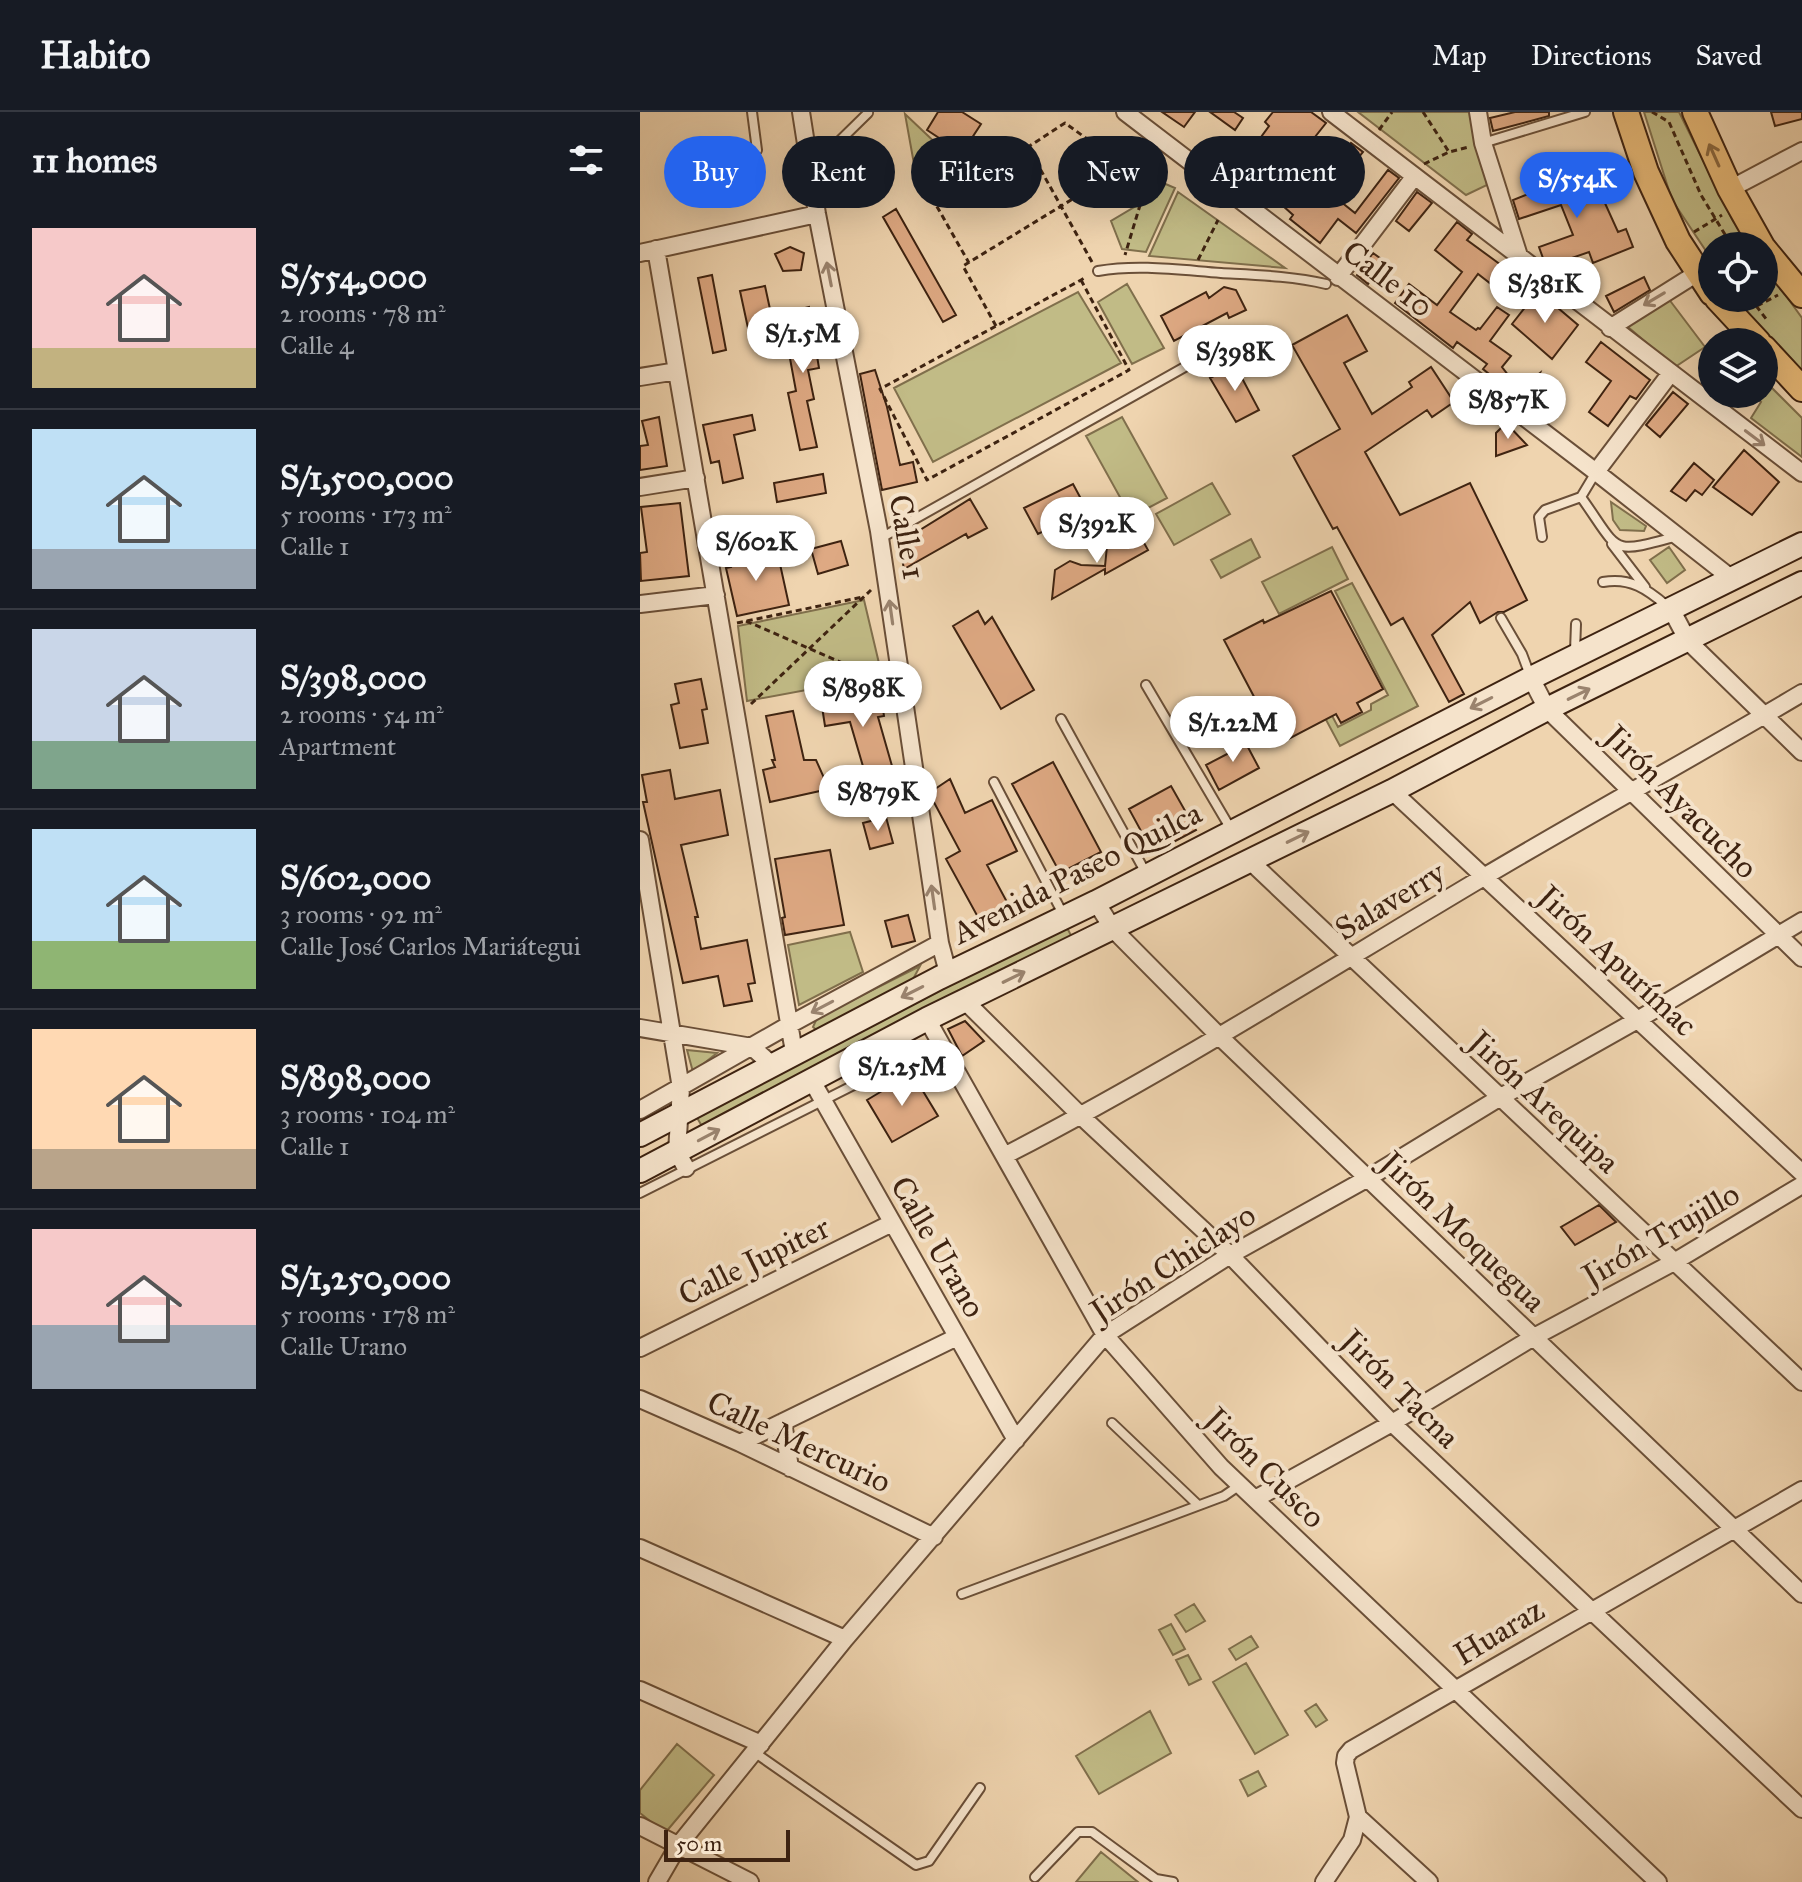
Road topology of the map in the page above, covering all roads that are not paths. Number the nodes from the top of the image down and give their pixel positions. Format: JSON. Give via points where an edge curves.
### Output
{"nodes":[{"id":1,"x":752,"y":112,"type":"edge"},
{"id":2,"x":801,"y":112,"type":"edge"},
{"id":3,"x":1125,"y":112,"type":"edge"},
{"id":4,"x":1331,"y":112,"type":"edge"},
{"id":5,"x":1478,"y":112,"type":"edge"},
{"id":6,"x":1585,"y":112,"type":"edge"},
{"id":7,"x":1626,"y":112,"type":"edge"},
{"id":8,"x":1695,"y":112,"type":"edge"},
{"id":9,"x":868,"y":113,"type":"edge"},
{"id":10,"x":755,"y":136,"type":"edge"},
{"id":11,"x":805,"y":136,"type":"edge"},
{"id":12,"x":845,"y":136,"type":"edge"},
{"id":13,"x":1483,"y":143,"type":"junction"},
{"id":14,"x":1802,"y":151,"type":"edge"},
{"id":15,"x":1414,"y":177,"type":"junction"},
{"id":16,"x":1734,"y":197,"type":"junction"},
{"id":17,"x":816,"y":208,"type":"edge"},
{"id":18,"x":817,"y":214,"type":"junction"},
{"id":19,"x":1754,"y":232,"type":"edge"},
{"id":20,"x":648,"y":251,"type":"edge"},
{"id":21,"x":1520,"y":259,"type":"junction"},
{"id":22,"x":1778,"y":266,"type":"edge"},
{"id":23,"x":1098,"y":271,"type":"road end"},
{"id":24,"x":1698,"y":271,"type":"edge"},
{"id":25,"x":1332,"y":280,"type":"junction"},
{"id":26,"x":1698,"y":285,"type":"edge"},
{"id":27,"x":1802,"y":295,"type":"edge"},
{"id":28,"x":1730,"y":312,"type":"edge"},
{"id":29,"x":1610,"y":328,"type":"junction"},
{"id":30,"x":1745,"y":328,"type":"edge"},
{"id":31,"x":1215,"y":350,"type":"dead end"},
{"id":32,"x":1778,"y":363,"type":"edge"},
{"id":33,"x":677,"y":371,"type":"junction"},
{"id":34,"x":1670,"y":374,"type":"junction"},
{"id":35,"x":640,"y":377,"type":"edge"},
{"id":36,"x":1802,"y":389,"type":"edge"},
{"id":37,"x":1596,"y":472,"type":"junction"},
{"id":38,"x":1802,"y":473,"type":"edge"},
{"id":39,"x":696,"y":478,"type":"junction"},
{"id":40,"x":640,"y":487,"type":"edge"},
{"id":41,"x":1581,"y":497,"type":"junction"},
{"id":42,"x":1678,"y":536,"type":"junction"},
{"id":43,"x":1542,"y":537,"type":"dead end"},
{"id":44,"x":880,"y":538,"type":"junction"},
{"id":45,"x":1612,"y":543,"type":"junction"},
{"id":46,"x":1802,"y":544,"type":"edge"},
{"id":47,"x":1731,"y":578,"type":"junction"},
{"id":48,"x":1603,"y":582,"type":"dead end"},
{"id":49,"x":1802,"y":583,"type":"edge"},
{"id":50,"x":1646,"y":588,"type":"junction"},
{"id":51,"x":716,"y":595,"type":"junction"},
{"id":52,"x":640,"y":604,"type":"edge"},
{"id":53,"x":1671,"y":609,"type":"junction"},
{"id":54,"x":1501,"y":618,"type":"dead end"},
{"id":55,"x":1576,"y":624,"type":"dead end"},
{"id":56,"x":1688,"y":641,"type":"junction"},
{"id":57,"x":1574,"y":657,"type":"junction"},
{"id":58,"x":1531,"y":678,"type":"junction"},
{"id":59,"x":1146,"y":685,"type":"dead end"},
{"id":60,"x":1802,"y":693,"type":"edge"},
{"id":61,"x":1547,"y":709,"type":"junction"},
{"id":62,"x":1763,"y":716,"type":"junction"},
{"id":63,"x":1061,"y":719,"type":"dead end"},
{"id":64,"x":1802,"y":752,"type":"edge"},
{"id":65,"x":994,"y":782,"type":"dead end"},
{"id":66,"x":1392,"y":791,"type":"junction"},
{"id":67,"x":1632,"y":793,"type":"junction"},
{"id":68,"x":1232,"y":831,"type":"junction"},
{"id":69,"x":640,"y":840,"type":"edge"},
{"id":70,"x":1250,"y":861,"type":"junction"},
{"id":71,"x":1147,"y":876,"type":"junction"},
{"id":72,"x":1485,"y":876,"type":"junction"},
{"id":73,"x":1096,"y":902,"type":"junction"},
{"id":74,"x":1064,"y":916,"type":"junction"},
{"id":75,"x":1802,"y":921,"type":"edge"},
{"id":76,"x":1113,"y":929,"type":"junction"},
{"id":77,"x":1778,"y":936,"type":"junction"},
{"id":78,"x":940,"y":943,"type":"junction"},
{"id":79,"x":1351,"y":957,"type":"junction"},
{"id":80,"x":1802,"y":958,"type":"edge"},
{"id":81,"x":948,"y":973,"type":"junction"},
{"id":82,"x":965,"y":1001,"type":"junction"},
{"id":83,"x":927,"y":1019,"type":"junction"},
{"id":84,"x":1639,"y":1019,"type":"junction"},
{"id":85,"x":789,"y":1025,"type":"junction"},
{"id":86,"x":640,"y":1028,"type":"edge"},
{"id":87,"x":671,"y":1032,"type":"junction"},
{"id":88,"x":1219,"y":1036,"type":"junction"},
{"id":89,"x":940,"y":1041,"type":"junction"},
{"id":90,"x":752,"y":1047,"type":"junction"},
{"id":91,"x":794,"y":1052,"type":"junction"},
{"id":92,"x":771,"y":1064,"type":"junction"},
{"id":93,"x":681,"y":1088,"type":"junction"},
{"id":94,"x":817,"y":1090,"type":"junction"},
{"id":95,"x":1499,"y":1098,"type":"junction"},
{"id":96,"x":640,"y":1110,"type":"edge"},
{"id":97,"x":679,"y":1115,"type":"junction"},
{"id":98,"x":1081,"y":1116,"type":"junction"},
{"id":99,"x":640,"y":1135,"type":"edge"},
{"id":100,"x":1006,"y":1155,"type":"junction"},
{"id":101,"x":681,"y":1160,"type":"junction"},
{"id":102,"x":640,"y":1171,"type":"edge"},
{"id":103,"x":1802,"y":1173,"type":"edge"},
{"id":104,"x":1368,"y":1178,"type":"junction"},
{"id":105,"x":1802,"y":1185,"type":"edge"},
{"id":106,"x":640,"y":1193,"type":"edge"},
{"id":107,"x":892,"y":1223,"type":"junction"},
{"id":108,"x":1230,"y":1255,"type":"junction"},
{"id":109,"x":1674,"y":1262,"type":"junction"},
{"id":110,"x":1105,"y":1335,"type":"junction"},
{"id":111,"x":957,"y":1337,"type":"junction"},
{"id":112,"x":1532,"y":1338,"type":"junction"},
{"id":113,"x":640,"y":1348,"type":"edge"},
{"id":114,"x":1802,"y":1382,"type":"edge"},
{"id":115,"x":640,"y":1399,"type":"edge"},
{"id":116,"x":783,"y":1422,"type":"junction"},
{"id":117,"x":1112,"y":1423,"type":"dead end"},
{"id":118,"x":1392,"y":1423,"type":"junction"},
{"id":119,"x":1016,"y":1440,"type":"junction"},
{"id":120,"x":740,"y":1443,"type":"junction"},
{"id":121,"x":790,"y":1468,"type":"junction"},
{"id":122,"x":1240,"y":1485,"type":"junction"},
{"id":123,"x":1802,"y":1490,"type":"edge"},
{"id":124,"x":1255,"y":1499,"type":"junction"},
{"id":125,"x":1198,"y":1505,"type":"junction"},
{"id":126,"x":1733,"y":1529,"type":"junction"},
{"id":127,"x":934,"y":1537,"type":"junction"},
{"id":128,"x":640,"y":1548,"type":"edge"},
{"id":129,"x":962,"y":1594,"type":"dead end"},
{"id":130,"x":1802,"y":1594,"type":"edge"},
{"id":131,"x":1590,"y":1610,"type":"junction"},
{"id":132,"x":845,"y":1639,"type":"junction"},
{"id":133,"x":640,"y":1690,"type":"edge"},
{"id":134,"x":1455,"y":1690,"type":"junction"},
{"id":135,"x":757,"y":1748,"type":"junction"},
{"id":136,"x":980,"y":1788,"type":"dead end"},
{"id":137,"x":1802,"y":1809,"type":"edge"},
{"id":138,"x":1358,"y":1817,"type":"junction"},
{"id":139,"x":640,"y":1826,"type":"edge"},
{"id":140,"x":678,"y":1846,"type":"junction"},
{"id":141,"x":1035,"y":1877,"type":"dead end"},
{"id":142,"x":657,"y":1882,"type":"edge"},
{"id":143,"x":750,"y":1882,"type":"edge"},
{"id":144,"x":1173,"y":1882,"type":"edge"},
{"id":145,"x":1324,"y":1882,"type":"edge"},
{"id":146,"x":1429,"y":1882,"type":"edge"},
{"id":147,"x":1658,"y":1882,"type":"edge"}],
"edges":[{"from":1,"to":10,"type":"lane"},
{"from":2,"to":11,"type":"street","name":"Calle 1"},
{"from":3,"to":25,"type":"street","name":"Calle 10"},
{"from":4,"to":15,"type":"street"},
{"from":5,"to":13,"type":"street"},
{"from":6,"to":13,"type":"lane"},
{"from":7,"to":24,"type":"main road","via":[[1646,172]]},
{"from":16,"to":8,"type":"main road","one_way":true},
{"from":9,"to":12,"type":"lane"},
{"from":13,"to":21,"type":"street"},
{"from":14,"to":16,"type":"street"},
{"from":15,"to":21,"type":"street"},
{"from":15,"to":25,"type":"street"},
{"from":16,"to":19,"type":"main road"},
{"from":17,"to":18,"type":"street","name":"Calle 1"},
{"from":18,"to":20,"type":"street"},
{"from":44,"to":18,"type":"street","name":"Calle 1","one_way":true},
{"from":20,"to":33,"type":"street"},
{"from":21,"to":29,"type":"street"},
{"from":22,"to":27,"type":"main road"},
{"from":23,"to":25,"type":"lane","via":[[1122,267]]},
{"from":25,"to":37,"type":"street","name":"Calle 10"},
{"from":26,"to":29,"type":"street","one_way":true},
{"from":28,"to":30,"type":"main road"},
{"from":29,"to":34,"type":"street"},
{"from":31,"to":44,"type":"lane"},
{"from":32,"to":36,"type":"main road"},
{"from":33,"to":35,"type":"street"},
{"from":33,"to":39,"type":"street"},
{"from":34,"to":37,"type":"street"},
{"from":34,"to":38,"type":"street","one_way":true},
{"from":37,"to":41,"type":"lane"},
{"from":37,"to":42,"type":"street","name":"Calle 10"},
{"from":39,"to":40,"type":"street"},
{"from":39,"to":51,"type":"street"},
{"from":41,"to":43,"type":"lane","via":[[1545,510],[1539,517]]},
{"from":41,"to":45,"type":"lane"},
{"from":42,"to":45,"type":"lane","via":[[1629,550]]},
{"from":42,"to":47,"type":"street","name":"Calle 10"},
{"from":78,"to":44,"type":"street","name":"Calle 1","one_way":true},
{"from":45,"to":50,"type":"lane"},
{"from":46,"to":47,"type":"main road","name":"Avenida Paseo Quilca"},
{"from":47,"to":53,"type":"main road","name":"Avenida Paseo Quilca"},
{"from":48,"to":50,"type":"lane","via":[[1620,579]]},
{"from":49,"to":56,"type":"main road","name":"Avenida Paseo Quilca"},
{"from":50,"to":53,"type":"lane"},
{"from":51,"to":52,"type":"street"},
{"from":51,"to":85,"type":"street"},
{"from":53,"to":56,"type":"street"},
{"from":53,"to":57,"type":"main road","name":"Avenida Paseo Quilca"},
{"from":54,"to":58,"type":"lane"},
{"from":55,"to":57,"type":"lane"},
{"from":61,"to":56,"type":"main road","name":"Avenida Paseo Quilca","one_way":true},
{"from":56,"to":62,"type":"street"},
{"from":57,"to":58,"type":"main road","name":"Avenida Paseo Quilca"},
{"from":58,"to":61,"type":"street","name":"Jirón Ayacucho"},
{"from":58,"to":68,"type":"main road","name":"Avenida Paseo Quilca","one_way":true},
{"from":59,"to":68,"type":"lane"},
{"from":60,"to":62,"type":"street","name":"Salaverry"},
{"from":61,"to":66,"type":"main road","name":"Avenida Paseo Quilca"},
{"from":61,"to":67,"type":"street","name":"Jirón Ayacucho"},
{"from":62,"to":64,"type":"street"},
{"from":62,"to":67,"type":"street","name":"Salaverry"},
{"from":63,"to":71,"type":"lane"},
{"from":65,"to":74,"type":"lane"},
{"from":70,"to":66,"type":"main road","name":"Avenida Paseo Quilca","one_way":true},
{"from":66,"to":72,"type":"street","name":"Jirón Apurímac"},
{"from":67,"to":72,"type":"street","name":"Salaverry"},
{"from":67,"to":77,"type":"street","name":"Jirón Ayacucho"},
{"from":68,"to":71,"type":"main road","name":"Avenida Paseo Quilca"},
{"from":69,"to":87,"type":"street"},
{"from":70,"to":76,"type":"main road","name":"Avenida Paseo Quilca"},
{"from":70,"to":79,"type":"street","name":"Jirón Arequipa"},
{"from":71,"to":73,"type":"main road","name":"Avenida Paseo Quilca"},
{"from":72,"to":79,"type":"street","name":"Salaverry"},
{"from":72,"to":84,"type":"street","name":"Jirón Apurímac"},
{"from":73,"to":74,"type":"main road","name":"Avenida Paseo Quilca"},
{"from":73,"to":76,"type":"street","name":"Jirón Moquegua"},
{"from":74,"to":81,"type":"main road","name":"Avenida Paseo Quilca"},
{"from":75,"to":77,"type":"street","name":"Jirón Chiclayo"},
{"from":82,"to":76,"type":"main road","name":"Avenida Paseo Quilca","one_way":true},
{"from":76,"to":88,"type":"street","name":"Jirón Moquegua"},
{"from":77,"to":80,"type":"street","name":"Jirón Ayacucho"},
{"from":77,"to":84,"type":"street","name":"Jirón Chiclayo"},
{"from":78,"to":81,"type":"street","name":"Calle 1"},
{"from":78,"to":85,"type":"street","name":"Avenida Paseo Quilca","one_way":true},
{"from":79,"to":88,"type":"street","name":"Salaverry"},
{"from":79,"to":95,"type":"street","name":"Jirón Arequipa"},
{"from":81,"to":91,"type":"main road","name":"Avenida Paseo Quilca","one_way":true},
{"from":82,"to":83,"type":"main road","name":"Avenida Paseo Quilca"},
{"from":82,"to":98,"type":"street","name":"Jirón Tacna"},
{"from":83,"to":89,"type":"street","name":"Jirón Cusco"},
{"from":83,"to":94,"type":"main road","name":"Avenida Paseo Quilca"},
{"from":84,"to":95,"type":"street","name":"Jirón Chiclayo"},
{"from":84,"to":103,"type":"street","name":"Jirón Apurímac"},
{"from":85,"to":90,"type":"street","name":"Avenida Paseo Quilca"},
{"from":85,"to":91,"type":"street"},
{"from":86,"to":87,"type":"street"},
{"from":87,"to":90,"type":"street"},
{"from":87,"to":93,"type":"street"},
{"from":88,"to":98,"type":"street","name":"Salaverry"},
{"from":88,"to":104,"type":"street","name":"Jirón Moquegua"},
{"from":89,"to":94,"type":"lane"},
{"from":89,"to":100,"type":"street","name":"Jirón Cusco"},
{"from":90,"to":92,"type":"street"},
{"from":90,"to":93,"type":"street","name":"Avenida Paseo Quilca"},
{"from":91,"to":92,"type":"main road","name":"Avenida Paseo Quilca"},
{"from":92,"to":97,"type":"main road","name":"Avenida Paseo Quilca"},
{"from":93,"to":96,"type":"street","name":"Avenida Paseo Quilca"},
{"from":93,"to":97,"type":"street"},
{"from":94,"to":101,"type":"main road","name":"Avenida Paseo Quilca"},
{"from":94,"to":107,"type":"street","name":"Calle Urano"},
{"from":95,"to":104,"type":"street","name":"Jirón Chiclayo"},
{"from":95,"to":109,"type":"street","name":"Jirón Arequipa"},
{"from":97,"to":99,"type":"main road","name":"Avenida Paseo Quilca"},
{"from":97,"to":101,"type":"street"},
{"from":98,"to":100,"type":"street","name":"Salaverry"},
{"from":98,"to":108,"type":"street","name":"Jirón Tacna"},
{"from":100,"to":110,"type":"street","name":"Jirón Cusco"},
{"from":101,"to":102,"type":"main road","name":"Avenida Paseo Quilca"},
{"from":101,"to":106,"type":"lane"},
{"from":104,"to":108,"type":"street","name":"Jirón Chiclayo"},
{"from":104,"to":112,"type":"street","name":"Jirón Moquegua"},
{"from":105,"to":109,"type":"street","name":"Jirón Trujillo"},
{"from":107,"to":111,"type":"street","name":"Calle Urano"},
{"from":107,"to":113,"type":"street","name":"Calle Jupiter"},
{"from":108,"to":110,"type":"street","name":"Jirón Chiclayo"},
{"from":108,"to":118,"type":"street","name":"Jirón Tacna"},
{"from":109,"to":112,"type":"street","name":"Jirón Trujillo"},
{"from":109,"to":114,"type":"street","name":"Jirón Arequipa"},
{"from":110,"to":119,"type":"street","name":"Jirón Chiclayo"},
{"from":110,"to":122,"type":"street","name":"Jirón Cusco"},
{"from":111,"to":116,"type":"street"},
{"from":111,"to":119,"type":"street","name":"Calle Urano"},
{"from":112,"to":118,"type":"street","name":"Jirón Trujillo"},
{"from":112,"to":126,"type":"street","name":"Jirón Moquegua"},
{"from":115,"to":120,"type":"street","name":"Calle Mercurio"},
{"from":116,"to":120,"type":"street"},
{"from":116,"to":121,"type":"street"},
{"from":117,"to":125,"type":"lane"},
{"from":118,"to":124,"type":"street","name":"Jirón Trujillo"},
{"from":118,"to":131,"type":"street","name":"Jirón Tacna"},
{"from":119,"to":127,"type":"street","name":"Jirón Chiclayo"},
{"from":120,"to":121,"type":"street","name":"Calle Mercurio"},
{"from":121,"to":127,"type":"street","name":"Calle Mercurio"},
{"from":122,"to":124,"type":"street","name":"Jirón Cusco"},
{"from":122,"to":125,"type":"lane"},
{"from":123,"to":126,"type":"street","name":"Huaraz"},
{"from":124,"to":134,"type":"street","name":"Jirón Cusco"},
{"from":125,"to":129,"type":"lane"},
{"from":126,"to":130,"type":"street","name":"Jirón Moquegua"},
{"from":126,"to":131,"type":"street","name":"Huaraz"},
{"from":127,"to":132,"type":"street","name":"Jirón Chiclayo"},
{"from":128,"to":132,"type":"street"},
{"from":131,"to":134,"type":"street","name":"Huaraz"},
{"from":131,"to":137,"type":"street","name":"Jirón Tacna"},
{"from":132,"to":135,"type":"street","name":"Jirón Chiclayo"},
{"from":133,"to":135,"type":"street"},
{"from":134,"to":138,"type":"street","name":"Huaraz","via":[[1346,1756]]},
{"from":134,"to":147,"type":"street","name":"Jirón Cusco"},
{"from":135,"to":136,"type":"lane","via":[[916,1865],[929,1861]]},
{"from":135,"to":140,"type":"street","name":"Jirón Chiclayo"},
{"from":138,"to":145,"type":"street","via":[[1352,1840]]},
{"from":138,"to":146,"type":"street"},
{"from":139,"to":140,"type":"street"},
{"from":140,"to":142,"type":"street","name":"Jirón Chiclayo"},
{"from":140,"to":143,"type":"street"},
{"from":141,"to":144,"type":"lane","via":[[1083,1831],[1092,1832],[1156,1879]]}]}
